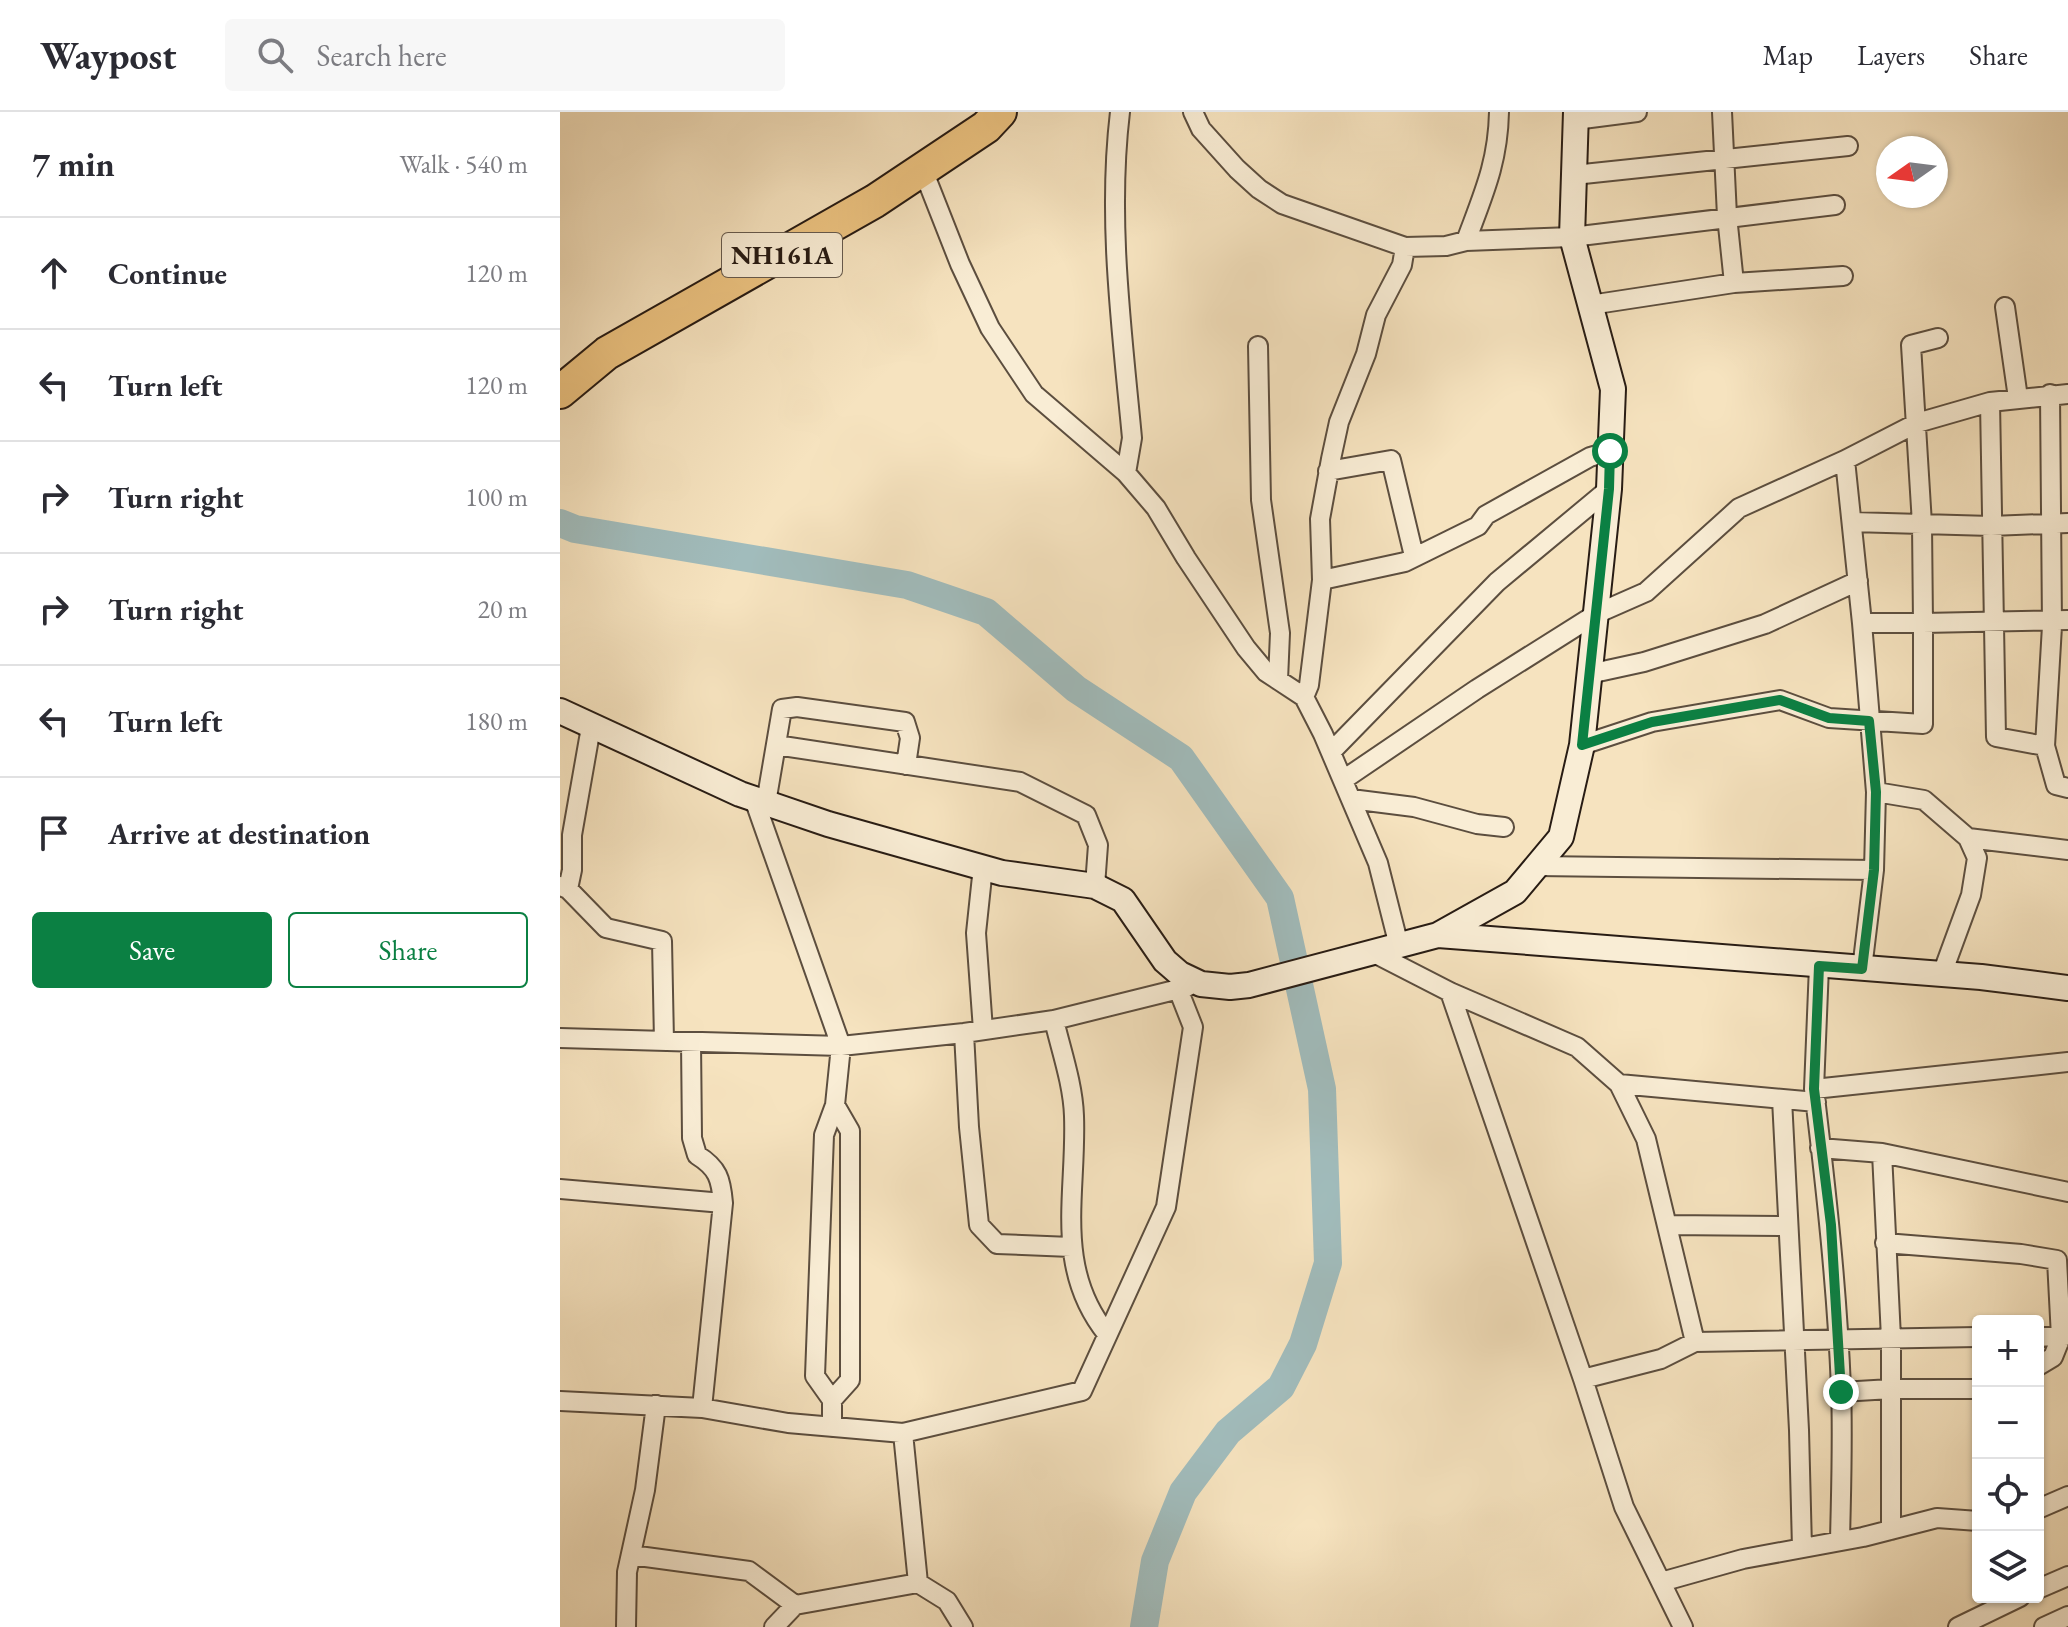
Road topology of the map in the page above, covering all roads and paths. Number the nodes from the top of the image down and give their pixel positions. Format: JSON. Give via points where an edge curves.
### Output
{"nodes":[{"id":1,"x":1000,"y":112,"type":"edge"},
{"id":2,"x":1120,"y":112,"type":"edge"},
{"id":3,"x":1193,"y":112,"type":"edge"},
{"id":4,"x":1499,"y":112,"type":"edge"},
{"id":5,"x":1637,"y":112,"type":"edge"},
{"id":6,"x":1722,"y":112,"type":"edge"},
{"id":7,"x":1576,"y":116,"type":"edge"},
{"id":8,"x":1848,"y":146,"type":"dead end"},
{"id":9,"x":1724,"y":159,"type":"junction"},
{"id":10,"x":923,"y":170,"type":"junction"},
{"id":11,"x":1574,"y":175,"type":"junction"},
{"id":12,"x":1835,"y":205,"type":"dead end"},
{"id":13,"x":1727,"y":216,"type":"junction"},
{"id":14,"x":1572,"y":237,"type":"junction"},
{"id":15,"x":1466,"y":241,"type":"junction"},
{"id":16,"x":1405,"y":247,"type":"junction"},
{"id":17,"x":1843,"y":276,"type":"dead end"},
{"id":18,"x":1734,"y":283,"type":"junction"},
{"id":19,"x":1590,"y":305,"type":"junction"},
{"id":20,"x":2005,"y":307,"type":"dead end"},
{"id":21,"x":1938,"y":338,"type":"dead end"},
{"id":22,"x":1258,"y":346,"type":"dead end"},
{"id":23,"x":560,"y":392,"type":"edge"},
{"id":24,"x":2059,"y":394,"type":"edge"},
{"id":25,"x":2018,"y":398,"type":"junction"},
{"id":26,"x":1990,"y":402,"type":"junction"},
{"id":27,"x":1917,"y":423,"type":"junction"},
{"id":28,"x":1610,"y":451,"type":"junction"},
{"id":29,"x":1845,"y":460,"type":"junction"},
{"id":30,"x":1328,"y":471,"type":"junction"},
{"id":31,"x":1126,"y":473,"type":"junction"},
{"id":32,"x":1609,"y":489,"type":"junction"},
{"id":33,"x":1852,"y":522,"type":"junction"},
{"id":34,"x":1922,"y":524,"type":"junction"},
{"id":35,"x":2059,"y":524,"type":"edge"},
{"id":36,"x":1991,"y":526,"type":"junction"},
{"id":37,"x":1414,"y":556,"type":"junction"},
{"id":38,"x":1322,"y":580,"type":"junction"},
{"id":39,"x":1858,"y":581,"type":"junction"},
{"id":40,"x":1596,"y":614,"type":"junction"},
{"id":41,"x":2060,"y":620,"type":"edge"},
{"id":42,"x":1862,"y":623,"type":"junction"},
{"id":43,"x":1923,"y":623,"type":"junction"},
{"id":44,"x":1995,"y":623,"type":"junction"},
{"id":45,"x":1589,"y":674,"type":"junction"},
{"id":46,"x":1278,"y":680,"type":"junction"},
{"id":47,"x":1304,"y":697,"type":"junction"},
{"id":48,"x":560,"y":711,"type":"edge"},
{"id":49,"x":1869,"y":721,"type":"junction"},
{"id":50,"x":591,"y":727,"type":"junction"},
{"id":51,"x":776,"y":745,"type":"junction"},
{"id":52,"x":1582,"y":745,"type":"junction"},
{"id":53,"x":2045,"y":746,"type":"junction"},
{"id":54,"x":1331,"y":752,"type":"junction"},
{"id":55,"x":906,"y":765,"type":"junction"},
{"id":56,"x":1343,"y":780,"type":"junction"},
{"id":57,"x":2068,"y":788,"type":"edge"},
{"id":58,"x":1876,"y":792,"type":"junction"},
{"id":59,"x":1351,"y":799,"type":"junction"},
{"id":60,"x":760,"y":801,"type":"junction"},
{"id":61,"x":1504,"y":827,"type":"dead end"},
{"id":62,"x":1968,"y":838,"type":"junction"},
{"id":63,"x":2068,"y":850,"type":"edge"},
{"id":64,"x":1536,"y":866,"type":"junction"},
{"id":65,"x":983,"y":867,"type":"junction"},
{"id":66,"x":1874,"y":870,"type":"junction"},
{"id":67,"x":1095,"y":886,"type":"junction"},
{"id":68,"x":564,"y":888,"type":"edge"},
{"id":69,"x":1438,"y":935,"type":"junction"},
{"id":70,"x":1399,"y":946,"type":"junction"},
{"id":71,"x":1374,"y":953,"type":"junction"},
{"id":72,"x":1819,"y":966,"type":"junction"},
{"id":73,"x":1862,"y":969,"type":"junction"},
{"id":74,"x":1942,"y":974,"type":"junction"},
{"id":75,"x":1190,"y":986,"type":"junction"},
{"id":76,"x":2068,"y":988,"type":"edge"},
{"id":77,"x":1450,"y":992,"type":"junction"},
{"id":78,"x":1054,"y":1020,"type":"junction"},
{"id":79,"x":983,"y":1030,"type":"junction"},
{"id":80,"x":964,"y":1033,"type":"junction"},
{"id":81,"x":560,"y":1038,"type":"edge"},
{"id":82,"x":664,"y":1041,"type":"junction"},
{"id":83,"x":691,"y":1042,"type":"junction"},
{"id":84,"x":841,"y":1046,"type":"junction"},
{"id":85,"x":2068,"y":1062,"type":"edge"},
{"id":86,"x":1619,"y":1084,"type":"junction"},
{"id":87,"x":1815,"y":1096,"type":"junction"},
{"id":88,"x":1782,"y":1099,"type":"junction"},
{"id":89,"x":835,"y":1105,"type":"junction"},
{"id":90,"x":1820,"y":1148,"type":"junction"},
{"id":91,"x":1882,"y":1153,"type":"junction"},
{"id":92,"x":560,"y":1189,"type":"edge"},
{"id":93,"x":2068,"y":1192,"type":"edge"},
{"id":94,"x":723,"y":1203,"type":"junction"},
{"id":95,"x":1667,"y":1225,"type":"junction"},
{"id":96,"x":1788,"y":1226,"type":"junction"},
{"id":97,"x":1885,"y":1243,"type":"junction"},
{"id":98,"x":1071,"y":1247,"type":"junction"},
{"id":99,"x":1107,"y":1334,"type":"junction"},
{"id":100,"x":2064,"y":1336,"type":"edge"},
{"id":101,"x":1972,"y":1337,"type":"edge"},
{"id":102,"x":2044,"y":1337,"type":"edge"},
{"id":103,"x":1891,"y":1338,"type":"junction"},
{"id":104,"x":1795,"y":1339,"type":"junction"},
{"id":105,"x":1838,"y":1339,"type":"junction"},
{"id":106,"x":1695,"y":1342,"type":"junction"},
{"id":107,"x":2044,"y":1362,"type":"edge"},
{"id":108,"x":1583,"y":1379,"type":"junction"},
{"id":109,"x":1891,"y":1389,"type":"junction"},
{"id":110,"x":1972,"y":1389,"type":"edge"},
{"id":111,"x":1841,"y":1392,"type":"junction"},
{"id":112,"x":832,"y":1400,"type":"junction"},
{"id":113,"x":560,"y":1401,"type":"edge"},
{"id":114,"x":656,"y":1405,"type":"junction"},
{"id":115,"x":702,"y":1408,"type":"junction"},
{"id":116,"x":832,"y":1427,"type":"junction"},
{"id":117,"x":903,"y":1433,"type":"junction"},
{"id":118,"x":2068,"y":1496,"type":"edge"},
{"id":119,"x":2044,"y":1506,"type":"edge"},
{"id":120,"x":1972,"y":1521,"type":"edge"},
{"id":121,"x":1891,"y":1530,"type":"junction"},
{"id":122,"x":1840,"y":1541,"type":"junction"},
{"id":123,"x":1802,"y":1548,"type":"junction"},
{"id":124,"x":631,"y":1555,"type":"junction"},
{"id":125,"x":2068,"y":1576,"type":"edge"},
{"id":126,"x":1661,"y":1582,"type":"junction"},
{"id":127,"x":918,"y":1583,"type":"junction"},
{"id":128,"x":2044,"y":1586,"type":"edge"},
{"id":129,"x":2008,"y":1603,"type":"edge"},
{"id":130,"x":795,"y":1605,"type":"junction"},
{"id":131,"x":2068,"y":1616,"type":"edge"},
{"id":132,"x":626,"y":1627,"type":"edge"},
{"id":133,"x":774,"y":1627,"type":"edge"},
{"id":134,"x":963,"y":1627,"type":"edge"},
{"id":135,"x":1683,"y":1627,"type":"edge"},
{"id":136,"x":1958,"y":1627,"type":"edge"},
{"id":137,"x":2044,"y":1627,"type":"edge"}],
"edges":[{"from":1,"to":10,"type":"highway","number":"NH161A"},
{"from":2,"to":31,"type":"street","via":[[1116,222],[1132,438]]},
{"from":3,"to":16,"type":"street","via":[[1201,129],[1237,169],[1282,204]]},
{"from":4,"to":15,"type":"street","via":[[1493,172]]},
{"from":5,"to":7,"type":"street"},
{"from":6,"to":9,"type":"street"},
{"from":7,"to":11,"type":"main road"},
{"from":8,"to":9,"type":"street"},
{"from":9,"to":11,"type":"street"},
{"from":9,"to":13,"type":"street"},
{"from":10,"to":23,"type":"highway","number":"NH161A","via":[[607,353]]},
{"from":10,"to":31,"type":"street","via":[[990,328],[1016,368],[1034,394]]},
{"from":11,"to":14,"type":"main road"},
{"from":12,"to":13,"type":"street"},
{"from":13,"to":14,"type":"street"},
{"from":13,"to":18,"type":"street"},
{"from":14,"to":15,"type":"street"},
{"from":14,"to":19,"type":"main road"},
{"from":15,"to":16,"type":"street"},
{"from":16,"to":30,"type":"street","via":[[1339,422]]},
{"from":17,"to":18,"type":"street"},
{"from":18,"to":19,"type":"street"},
{"from":19,"to":28,"type":"main road","via":[[1613,389]]},
{"from":20,"to":25,"type":"street"},
{"from":21,"to":27,"type":"street","via":[[1911,345]]},
{"from":22,"to":46,"type":"street","via":[[1261,500],[1280,633]]},
{"from":24,"to":25,"type":"street"},
{"from":24,"to":35,"type":"street"},
{"from":25,"to":26,"type":"street"},
{"from":26,"to":27,"type":"street"},
{"from":26,"to":36,"type":"street"},
{"from":27,"to":29,"type":"street"},
{"from":27,"to":34,"type":"street"},
{"from":28,"to":32,"type":"main road"},
{"from":28,"to":37,"type":"street","via":[[1590,457],[1486,515],[1478,526]]},
{"from":29,"to":33,"type":"street"},
{"from":29,"to":40,"type":"street","via":[[1739,508],[1646,592]]},
{"from":30,"to":37,"type":"street","via":[[1391,460]]},
{"from":30,"to":38,"type":"street","via":[[1320,519]]},
{"from":31,"to":46,"type":"street","via":[[1156,508],[1246,648]]},
{"from":32,"to":40,"type":"main road"},
{"from":32,"to":54,"type":"street","via":[[1497,582]]},
{"from":33,"to":34,"type":"street"},
{"from":33,"to":39,"type":"street"},
{"from":34,"to":36,"type":"street"},
{"from":34,"to":43,"type":"street"},
{"from":35,"to":36,"type":"street"},
{"from":35,"to":41,"type":"street"},
{"from":36,"to":44,"type":"street"},
{"from":37,"to":38,"type":"street"},
{"from":38,"to":47,"type":"street"},
{"from":39,"to":42,"type":"street"},
{"from":39,"to":45,"type":"street","via":[[1765,624]]},
{"from":40,"to":45,"type":"main road"},
{"from":40,"to":56,"type":"street"},
{"from":41,"to":44,"type":"street"},
{"from":41,"to":53,"type":"street"},
{"from":42,"to":43,"type":"street"},
{"from":42,"to":49,"type":"street"},
{"from":43,"to":44,"type":"street"},
{"from":43,"to":49,"type":"street","via":[[1923,724]]},
{"from":44,"to":53,"type":"street","via":[[1996,737]]},
{"from":45,"to":52,"type":"main road"},
{"from":46,"to":47,"type":"street"},
{"from":47,"to":54,"type":"street"},
{"from":48,"to":50,"type":"main road"},
{"from":49,"to":52,"type":"street","via":[[1829,718],[1780,700],[1652,722]]},
{"from":49,"to":58,"type":"street"},
{"from":50,"to":60,"type":"main road"},
{"from":50,"to":68,"type":"street","via":[[572,835],[572,870]]},
{"from":51,"to":55,"type":"street"},
{"from":51,"to":55,"type":"street","via":[[782,709],[905,722],[910,738]]},
{"from":51,"to":60,"type":"street"},
{"from":52,"to":64,"type":"main road","via":[[1561,837]]},
{"from":53,"to":57,"type":"street","via":[[2056,785]]},
{"from":54,"to":56,"type":"street"},
{"from":55,"to":67,"type":"street","via":[[1020,782],[1086,815],[1098,845]]},
{"from":56,"to":59,"type":"street"},
{"from":58,"to":62,"type":"street","via":[[1924,800]]},
{"from":58,"to":66,"type":"street"},
{"from":59,"to":61,"type":"street"},
{"from":59,"to":70,"type":"street","via":[[1378,863]]},
{"from":60,"to":65,"type":"main road"},
{"from":60,"to":84,"type":"street"},
{"from":62,"to":63,"type":"street"},
{"from":62,"to":74,"type":"street","via":[[1977,858],[1975,879]]},
{"from":64,"to":66,"type":"street"},
{"from":64,"to":69,"type":"main road","via":[[1515,892]]},
{"from":65,"to":67,"type":"main road"},
{"from":65,"to":79,"type":"street","via":[[976,933]]},
{"from":66,"to":73,"type":"street"},
{"from":67,"to":75,"type":"main road","via":[[1123,900],[1165,961]]},
{"from":68,"to":82,"type":"street","via":[[606,928],[662,941]]},
{"from":69,"to":70,"type":"main road"},
{"from":69,"to":72,"type":"main road"},
{"from":70,"to":71,"type":"main road"},
{"from":71,"to":75,"type":"main road","via":[[1239,987]]},
{"from":71,"to":77,"type":"street"},
{"from":72,"to":73,"type":"main road"},
{"from":72,"to":87,"type":"street"},
{"from":73,"to":74,"type":"main road"},
{"from":74,"to":76,"type":"main road"},
{"from":75,"to":78,"type":"street"},
{"from":75,"to":99,"type":"street","via":[[1193,1027],[1166,1207]]},
{"from":77,"to":86,"type":"street","via":[[1577,1047]]},
{"from":77,"to":108,"type":"street"},
{"from":78,"to":79,"type":"street"},
{"from":78,"to":98,"type":"street","via":[[1074,1113]]},
{"from":79,"to":80,"type":"street"},
{"from":80,"to":84,"type":"street"},
{"from":80,"to":98,"type":"street","via":[[979,1225],[997,1244]]},
{"from":81,"to":82,"type":"street"},
{"from":82,"to":83,"type":"street"},
{"from":83,"to":84,"type":"street"},
{"from":83,"to":94,"type":"street","via":[[692,1138],[697,1155],[721,1177]]},
{"from":84,"to":89,"type":"street"},
{"from":85,"to":87,"type":"street"},
{"from":86,"to":88,"type":"street"},
{"from":86,"to":95,"type":"street","via":[[1646,1139]]},
{"from":87,"to":88,"type":"street"},
{"from":87,"to":90,"type":"street"},
{"from":88,"to":96,"type":"street"},
{"from":89,"to":112,"type":"street","via":[[824,1135],[815,1376]]},
{"from":89,"to":112,"type":"street","via":[[850,1131],[850,1380]]},
{"from":90,"to":91,"type":"street"},
{"from":90,"to":105,"type":"street"},
{"from":91,"to":93,"type":"street"},
{"from":91,"to":97,"type":"street"},
{"from":92,"to":94,"type":"street"},
{"from":94,"to":115,"type":"street"},
{"from":95,"to":96,"type":"street"},
{"from":95,"to":106,"type":"street"},
{"from":96,"to":104,"type":"street"},
{"from":97,"to":100,"type":"street","via":[[2057,1260]]},
{"from":97,"to":103,"type":"street"},
{"from":98,"to":99,"type":"street","via":[[1097,1322]]},
{"from":99,"to":117,"type":"street","via":[[1082,1391]]},
{"from":100,"to":102,"type":"street"},
{"from":100,"to":107,"type":"street"},
{"from":101,"to":103,"type":"street"},
{"from":103,"to":105,"type":"street"},
{"from":103,"to":109,"type":"street"},
{"from":104,"to":105,"type":"street"},
{"from":104,"to":106,"type":"street"},
{"from":104,"to":123,"type":"street"},
{"from":105,"to":111,"type":"street"},
{"from":106,"to":108,"type":"street","via":[[1661,1359]]},
{"from":108,"to":126,"type":"street","via":[[1624,1507]]},
{"from":109,"to":110,"type":"street"},
{"from":109,"to":111,"type":"street"},
{"from":109,"to":121,"type":"street"},
{"from":111,"to":122,"type":"street"},
{"from":112,"to":116,"type":"street"},
{"from":113,"to":114,"type":"street"},
{"from":114,"to":115,"type":"street"},
{"from":114,"to":124,"type":"street"},
{"from":115,"to":116,"type":"street"},
{"from":116,"to":117,"type":"street"},
{"from":117,"to":127,"type":"street"},
{"from":118,"to":119,"type":"street"},
{"from":120,"to":121,"type":"street","via":[[1937,1518]]},
{"from":121,"to":122,"type":"street"},
{"from":122,"to":123,"type":"street"},
{"from":123,"to":126,"type":"street"},
{"from":124,"to":130,"type":"street","via":[[749,1571]]},
{"from":124,"to":132,"type":"street"},
{"from":125,"to":128,"type":"street"},
{"from":126,"to":135,"type":"street"},
{"from":127,"to":130,"type":"street"},
{"from":127,"to":134,"type":"street","via":[[947,1601]]},
{"from":129,"to":136,"type":"street"},
{"from":130,"to":133,"type":"street"},
{"from":131,"to":137,"type":"street"}]}
